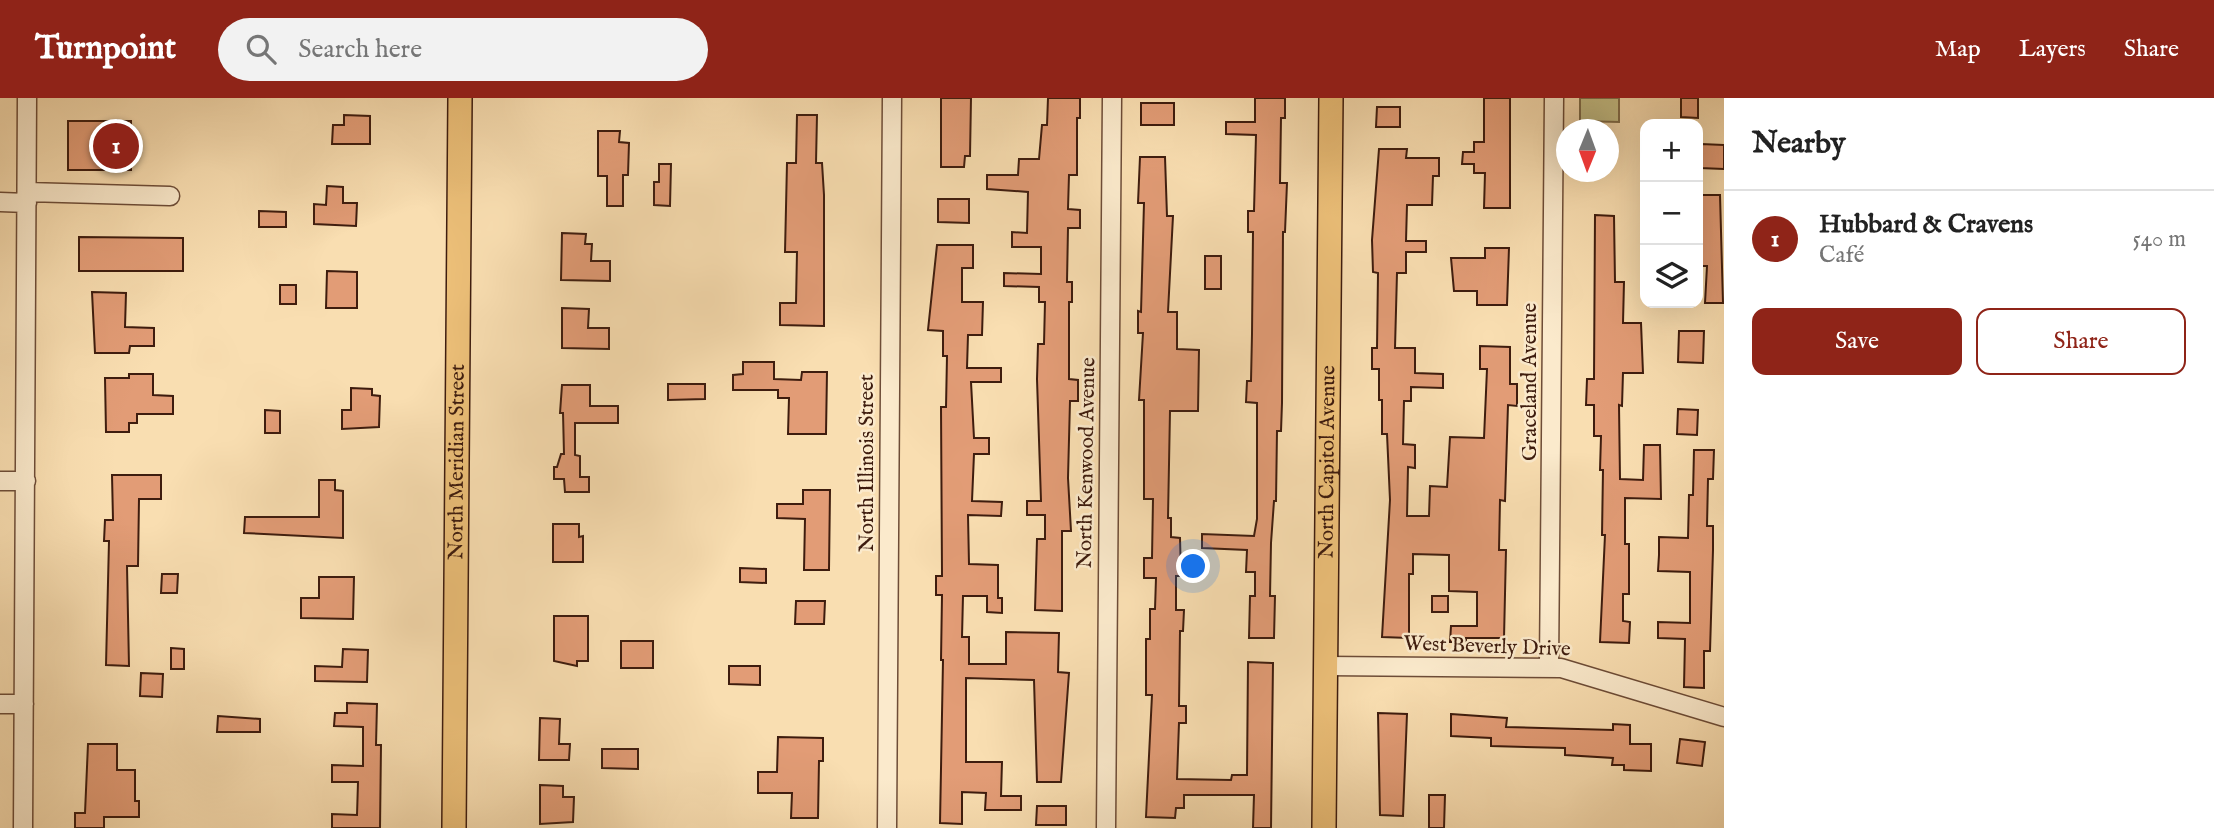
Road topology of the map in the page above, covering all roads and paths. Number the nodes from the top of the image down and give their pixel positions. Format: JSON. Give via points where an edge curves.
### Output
{"nodes":[{"id":1,"x":27,"y":98,"type":"edge"},
{"id":2,"x":460,"y":98,"type":"edge"},
{"id":3,"x":892,"y":98,"type":"edge"},
{"id":4,"x":1112,"y":98,"type":"edge"},
{"id":5,"x":1331,"y":98,"type":"edge"},
{"id":6,"x":1554,"y":98,"type":"edge"},
{"id":7,"x":170,"y":196,"type":"dead end"},
{"id":8,"x":27,"y":197,"type":"junction"},
{"id":9,"x":0,"y":202,"type":"edge"},
{"id":10,"x":0,"y":481,"type":"edge"},
{"id":11,"x":26,"y":481,"type":"junction"},
{"id":12,"x":1326,"y":666,"type":"junction"},
{"id":13,"x":1549,"y":667,"type":"junction"},
{"id":14,"x":0,"y":704,"type":"edge"},
{"id":15,"x":24,"y":704,"type":"junction"},
{"id":16,"x":1724,"y":717,"type":"edge"},
{"id":17,"x":23,"y":828,"type":"edge"},
{"id":18,"x":454,"y":828,"type":"edge"},
{"id":19,"x":887,"y":828,"type":"edge"},
{"id":20,"x":1106,"y":828,"type":"edge"},
{"id":21,"x":1324,"y":828,"type":"edge"}],
"edges":[{"from":1,"to":8,"type":"street"},
{"from":2,"to":18,"type":"main road","name":"North Meridian Street"},
{"from":3,"to":19,"type":"street","name":"North Illinois Street"},
{"from":4,"to":20,"type":"street","name":"North Kenwood Avenue"},
{"from":5,"to":12,"type":"main road","name":"North Capitol Avenue"},
{"from":6,"to":13,"type":"street","name":"Graceland Avenue"},
{"from":7,"to":8,"type":"street"},
{"from":8,"to":9,"type":"street"},
{"from":8,"to":11,"type":"street"},
{"from":10,"to":11,"type":"street"},
{"from":11,"to":15,"type":"street"},
{"from":12,"to":13,"type":"street","name":"West Beverly Drive"},
{"from":12,"to":21,"type":"main road","name":"North Capitol Avenue"},
{"from":13,"to":16,"type":"street","name":"West Beverly Drive","via":[[1604,679]]},
{"from":14,"to":15,"type":"street"},
{"from":15,"to":17,"type":"street"}]}
